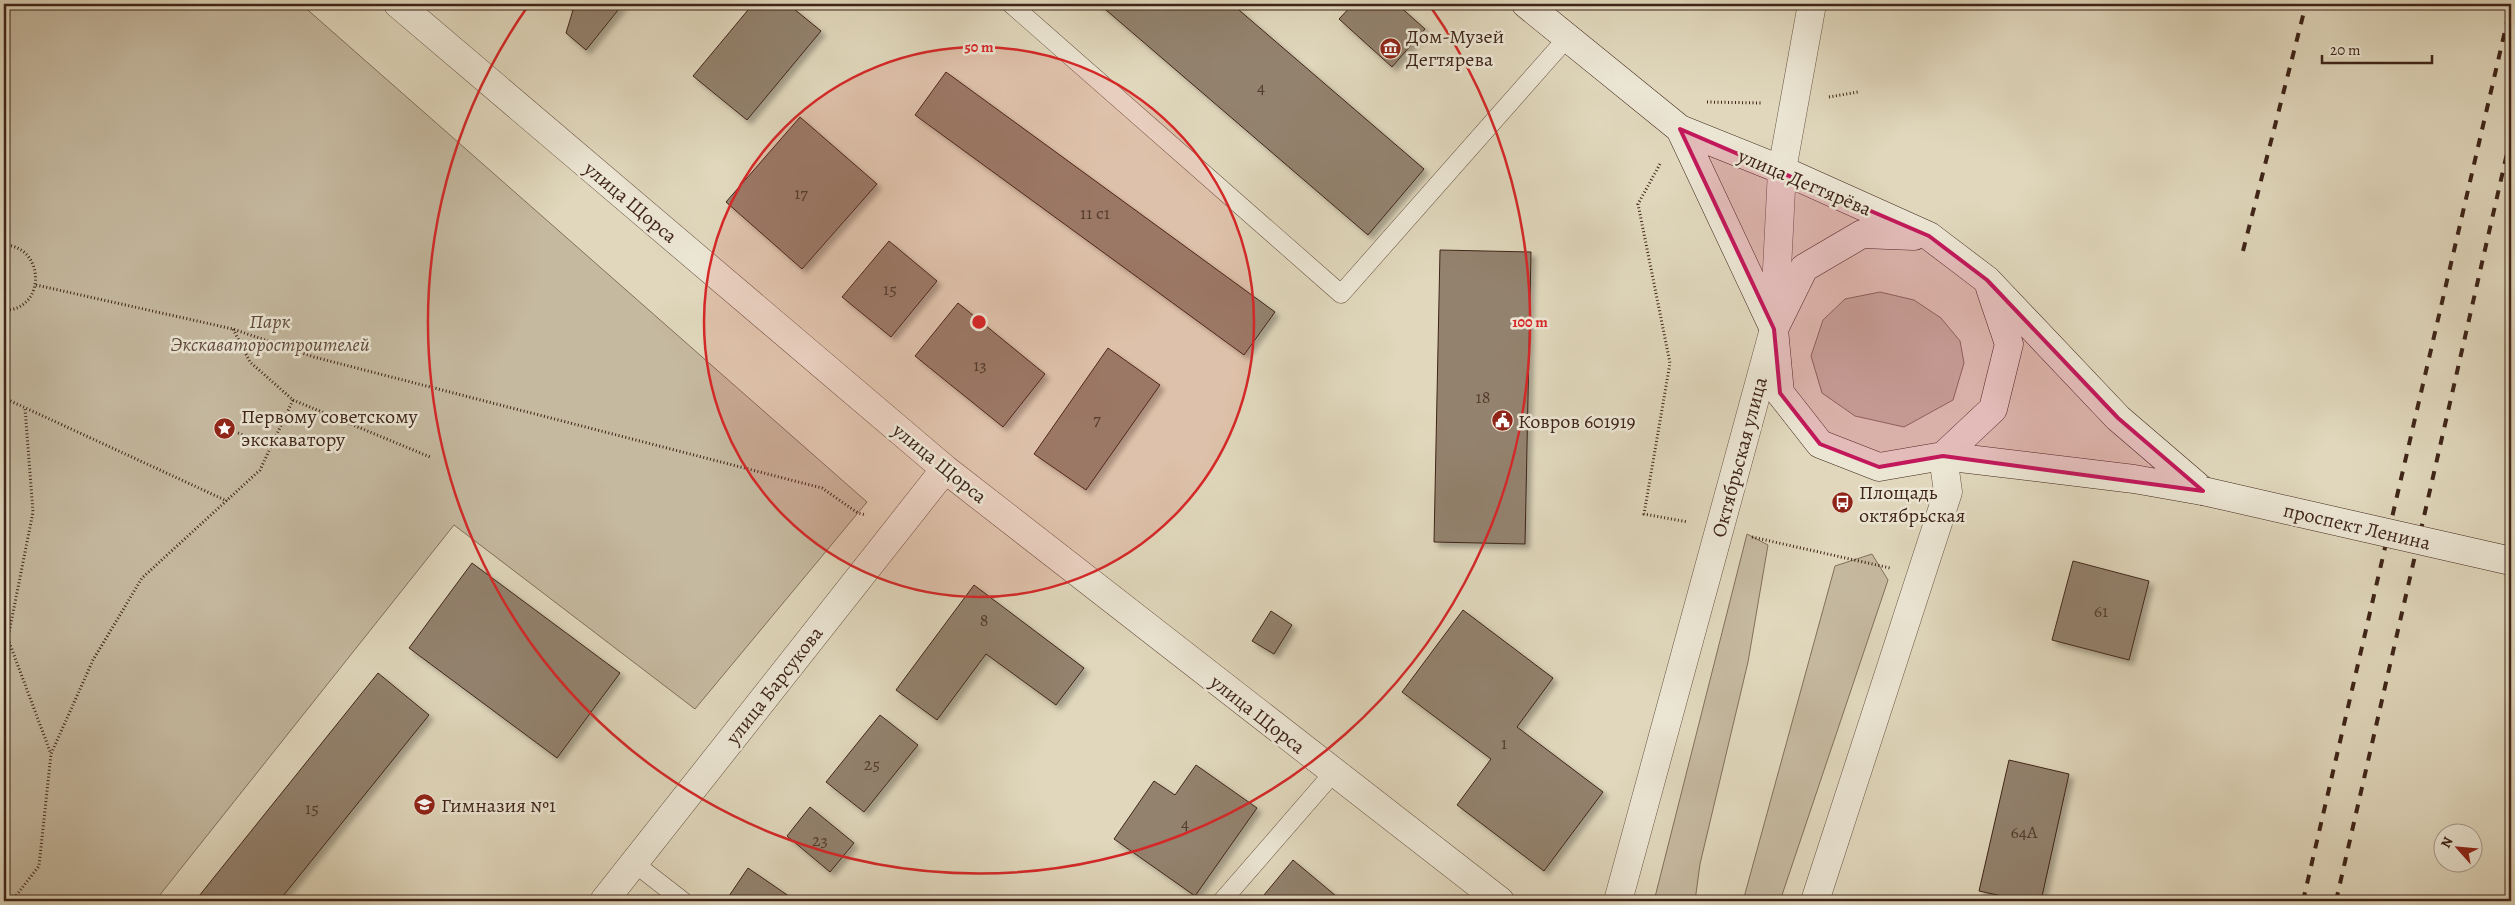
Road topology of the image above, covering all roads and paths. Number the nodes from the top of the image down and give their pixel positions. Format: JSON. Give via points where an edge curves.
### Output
{"nodes":[{"id":1,"x":398,"y":4,"type":"edge"},
{"id":2,"x":1011,"y":4,"type":"edge"},
{"id":3,"x":1526,"y":4,"type":"edge"},
{"id":4,"x":1812,"y":4,"type":"edge"},
{"id":5,"x":1567,"y":38,"type":"junction"},
{"id":6,"x":1858,"y":92,"type":"dead end"},
{"id":7,"x":1794,"y":104,"type":"junction"},
{"id":8,"x":1680,"y":129,"type":"junction"},
{"id":9,"x":1782,"y":170,"type":"junction"},
{"id":10,"x":1929,"y":236,"type":"junction"},
{"id":11,"x":4,"y":246,"type":"edge"},
{"id":12,"x":1987,"y":280,"type":"junction"},
{"id":13,"x":36,"y":285,"type":"junction"},
{"id":14,"x":4,"y":310,"type":"edge"},
{"id":15,"x":233,"y":328,"type":"junction"},
{"id":16,"x":1774,"y":329,"type":"junction"},
{"id":17,"x":4,"y":398,"type":"edge"},
{"id":18,"x":293,"y":400,"type":"junction"},
{"id":19,"x":25,"y":407,"type":"junction"},
{"id":20,"x":238,"y":433,"type":"dead end"},
{"id":21,"x":271,"y":447,"type":"junction"},
{"id":22,"x":1943,"y":456,"type":"junction"},
{"id":23,"x":430,"y":457,"type":"dead end"},
{"id":24,"x":945,"y":469,"type":"junction"},
{"id":25,"x":2203,"y":491,"type":"junction"},
{"id":26,"x":227,"y":501,"type":"junction"},
{"id":27,"x":902,"y":523,"type":"junction"},
{"id":28,"x":1720,"y":528,"type":"junction"},
{"id":29,"x":2511,"y":560,"type":"edge"},
{"id":30,"x":1921,"y":575,"type":"junction"},
{"id":31,"x":8,"y":638,"type":"junction"},
{"id":32,"x":4,"y":648,"type":"edge"},
{"id":33,"x":51,"y":754,"type":"junction"},
{"id":34,"x":1334,"y":772,"type":"junction"},
{"id":35,"x":634,"y":863,"type":"junction"},
{"id":36,"x":12,"y":901,"type":"edge"},
{"id":37,"x":604,"y":901,"type":"edge"},
{"id":38,"x":683,"y":901,"type":"edge"},
{"id":39,"x":1222,"y":901,"type":"edge"},
{"id":40,"x":1500,"y":901,"type":"edge"},
{"id":41,"x":1618,"y":901,"type":"edge"},
{"id":42,"x":1815,"y":901,"type":"edge"}],
"edges":[{"from":1,"to":24,"type":"street","name":"улица Щорса"},
{"from":2,"to":5,"type":"lane","via":[[1341,294]]},
{"from":3,"to":5,"type":"street","name":"улица Дегтярёва"},
{"from":4,"to":7,"type":"street","name":"Октябрьская улица"},
{"from":5,"to":8,"type":"street","name":"улица Дегтярёва"},
{"from":6,"to":7,"type":"path"},
{"from":7,"to":8,"type":"path","via":[[1706,102]]},
{"from":7,"to":9,"type":"street","name":"Октябрьская улица"},
{"from":8,"to":9,"type":"street","name":"улица Дегтярёва"},
{"from":8,"to":16,"type":"street","name":"улица Дегтярёва"},
{"from":8,"to":28,"type":"path","via":[[1638,204],[1670,363],[1644,514]]},
{"from":9,"to":10,"type":"street","name":"улица Дегтярёва"},
{"from":9,"to":16,"type":"street","name":"Октябрьская улица"},
{"from":10,"to":12,"type":"street","name":"улица Дегтярёва"},
{"from":10,"to":16,"type":"street","via":[[1862,234],[1804,268]]},
{"from":11,"to":13,"type":"path","via":[[23,251],[32,260]]},
{"from":12,"to":22,"type":"street","via":[[2009,344],[1993,409]]},
{"from":12,"to":25,"type":"street","name":"проспект Ленина","via":[[2118,418]]},
{"from":13,"to":14,"type":"path","via":[[31,297],[21,306]]},
{"from":13,"to":15,"type":"path"},
{"from":15,"to":18,"type":"path","via":[[250,362]]},
{"from":15,"to":27,"type":"path","via":[[314,357],[822,488],[858,513]]},
{"from":16,"to":22,"type":"street","name":"проспект Ленина","via":[[1780,393],[1820,444],[1879,467]]},
{"from":16,"to":28,"type":"street","name":"Октябрьская улица"},
{"from":17,"to":19,"type":"path"},
{"from":18,"to":21,"type":"path"},
{"from":18,"to":23,"type":"path"},
{"from":19,"to":26,"type":"path"},
{"from":19,"to":31,"type":"path","via":[[33,512]]},
{"from":20,"to":21,"type":"path"},
{"from":21,"to":26,"type":"path","via":[[260,470]]},
{"from":22,"to":25,"type":"street","name":"проспект Ленина","via":[[2134,479]]},
{"from":22,"to":30,"type":"street","via":[[1948,492]]},
{"from":24,"to":27,"type":"street","name":"улица Барсукова"},
{"from":24,"to":34,"type":"street","name":"улица Щорса"},
{"from":25,"to":29,"type":"street","name":"проспект Ленина","bridge":true},
{"from":26,"to":33,"type":"path","via":[[142,578],[93,660]]},
{"from":27,"to":35,"type":"street","name":"улица Барсукова"},
{"from":28,"to":30,"type":"path"},
{"from":28,"to":41,"type":"street","name":"Октябрьская улица"},
{"from":30,"to":42,"type":"street"},
{"from":31,"to":32,"type":"path"},
{"from":31,"to":33,"type":"path"},
{"from":33,"to":36,"type":"path","via":[[38,866]]},
{"from":34,"to":39,"type":"lane"},
{"from":34,"to":40,"type":"street","name":"улица Щорса"},
{"from":35,"to":37,"type":"street","name":"улица Барсукова"},
{"from":35,"to":38,"type":"lane"}]}
